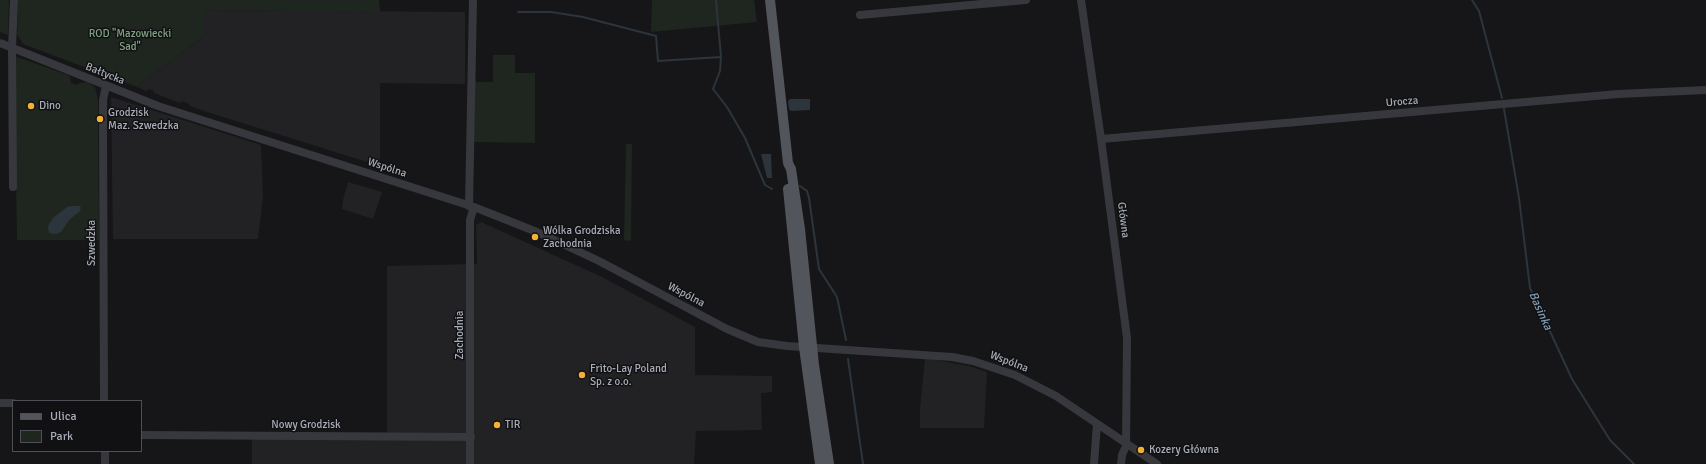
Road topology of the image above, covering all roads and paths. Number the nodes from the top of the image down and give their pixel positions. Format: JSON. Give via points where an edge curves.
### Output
{"nodes":[{"id":1,"x":14,"y":0,"type":"edge"},
{"id":2,"x":473,"y":0,"type":"edge"},
{"id":3,"x":770,"y":0,"type":"edge"},
{"id":4,"x":1026,"y":0,"type":"edge"},
{"id":5,"x":1081,"y":0,"type":"edge"},
{"id":6,"x":860,"y":15,"type":"dead end"},
{"id":7,"x":0,"y":43,"type":"edge"},
{"id":8,"x":12,"y":48,"type":"junction"},
{"id":9,"x":106,"y":86,"type":"junction"},
{"id":10,"x":1706,"y":90,"type":"edge"},
{"id":11,"x":202,"y":121,"type":"joint"},
{"id":12,"x":1101,"y":139,"type":"junction"},
{"id":13,"x":14,"y":187,"type":"dead end"},
{"id":14,"x":472,"y":207,"type":"junction"},
{"id":15,"x":809,"y":347,"type":"junction"},
{"id":16,"x":104,"y":400,"type":"edge"},
{"id":17,"x":0,"y":403,"type":"edge"},
{"id":18,"x":12,"y":403,"type":"edge"},
{"id":19,"x":1097,"y":424,"type":"junction"},
{"id":20,"x":142,"y":435,"type":"edge"},
{"id":21,"x":471,"y":437,"type":"junction"},
{"id":22,"x":1126,"y":443,"type":"junction"},
{"id":23,"x":105,"y":452,"type":"edge"},
{"id":24,"x":105,"y":464,"type":"edge"},
{"id":25,"x":470,"y":464,"type":"edge"},
{"id":26,"x":820,"y":464,"type":"edge"},
{"id":27,"x":829,"y":464,"type":"edge"},
{"id":28,"x":1094,"y":464,"type":"edge"},
{"id":29,"x":1121,"y":464,"type":"edge"},
{"id":30,"x":1157,"y":464,"type":"edge"}],
"edges":[{"from":1,"to":8,"type":"street"},
{"from":2,"to":14,"type":"street","name":"Zachodnia"},
{"from":3,"to":15,"type":"main road","via":[[788,163],[786,169],[791,229]]},
{"from":4,"to":6,"type":"street"},
{"from":5,"to":12,"type":"street","name":"Główna"},
{"from":7,"to":8,"type":"street","name":"Bałtycka"},
{"from":8,"to":9,"type":"street","name":"Bałtycka"},
{"from":8,"to":13,"type":"street"},
{"from":9,"to":11,"type":"street","name":"Bałtycka"},
{"from":9,"to":16,"type":"street","name":"Szwedzka","via":[[103,110]]},
{"from":10,"to":12,"type":"street","name":"Urocza","via":[[1618,94]]},
{"from":11,"to":14,"type":"street","name":"Wspólna"},
{"from":12,"to":22,"type":"street","name":"Główna","via":[[1127,338]]},
{"from":14,"to":15,"type":"street","name":"Wspólna","via":[[572,248],[747,338],[768,344]]},
{"from":14,"to":21,"type":"street","name":"Zachodnia"},
{"from":15,"to":19,"type":"street","name":"Wspólna","via":[[932,355],[972,361],[1030,382]]},
{"from":15,"to":26,"type":"main road"},
{"from":15,"to":27,"type":"main road"},
{"from":17,"to":18,"type":"street"},
{"from":19,"to":22,"type":"street","name":"Wspólna"},
{"from":19,"to":28,"type":"street"},
{"from":20,"to":21,"type":"street","name":"Nowy Grodzisk"},
{"from":21,"to":25,"type":"street","name":"Zachodnia"},
{"from":22,"to":29,"type":"street","name":"Główna"},
{"from":22,"to":30,"type":"street","name":"Wspólna"},
{"from":23,"to":24,"type":"street"}]}
